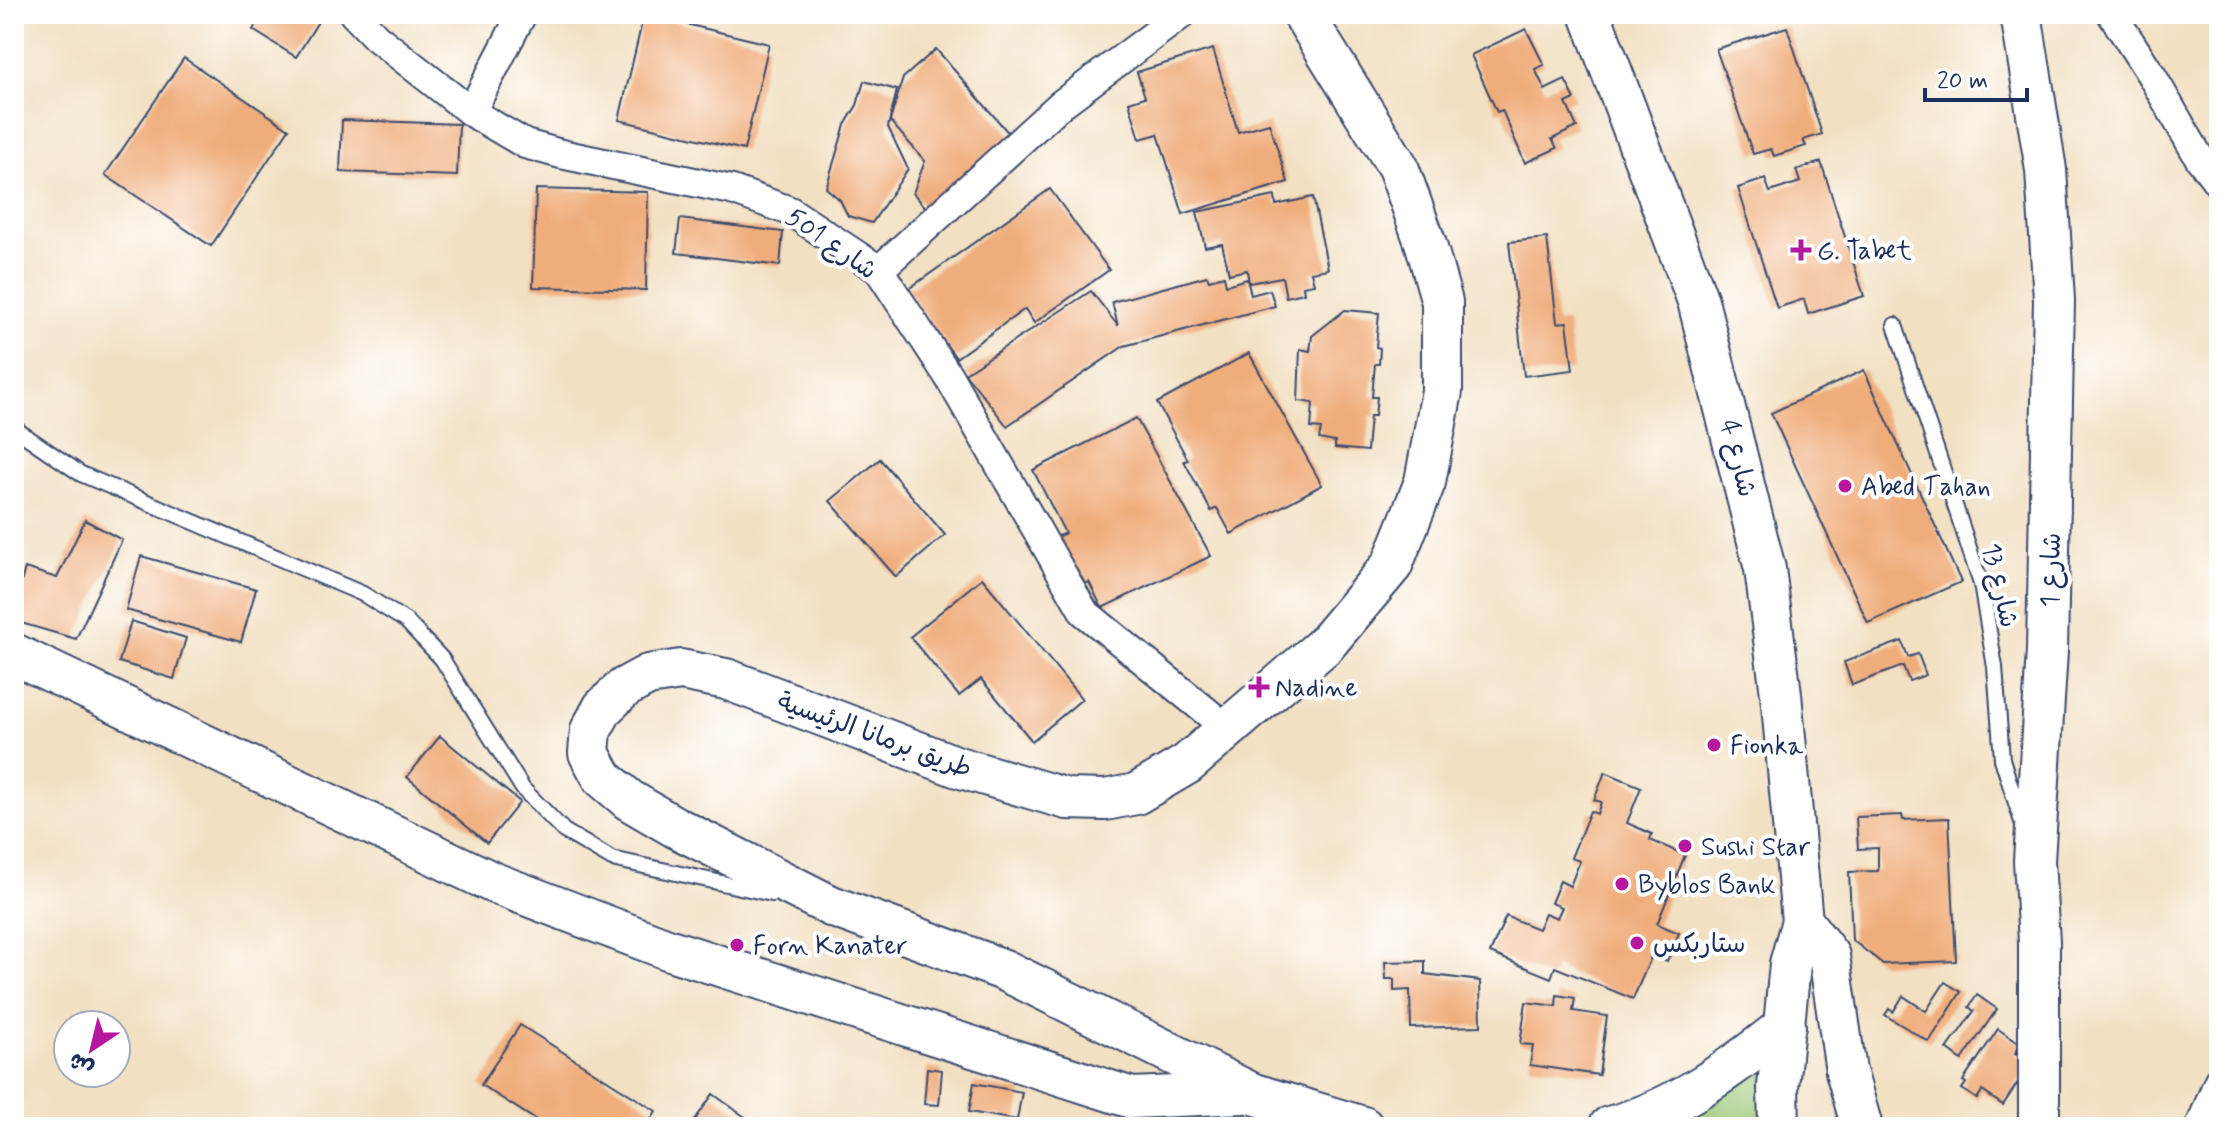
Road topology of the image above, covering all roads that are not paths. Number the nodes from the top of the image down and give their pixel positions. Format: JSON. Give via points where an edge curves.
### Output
{"nodes":[{"id":1,"x":354,"y":14,"type":"edge"},
{"id":2,"x":522,"y":14,"type":"edge"},
{"id":3,"x":1182,"y":14,"type":"edge"},
{"id":4,"x":1303,"y":14,"type":"edge"},
{"id":5,"x":1590,"y":14,"type":"edge"},
{"id":6,"x":2021,"y":14,"type":"edge"},
{"id":7,"x":2112,"y":14,"type":"edge"},
{"id":8,"x":471,"y":112,"type":"junction"},
{"id":9,"x":2219,"y":184,"type":"edge"},
{"id":10,"x":879,"y":270,"type":"junction"},
{"id":11,"x":1895,"y":325,"type":"dead end"},
{"id":12,"x":14,"y":428,"type":"edge"},
{"id":13,"x":14,"y":654,"type":"edge"},
{"id":14,"x":1229,"y":730,"type":"junction"},
{"id":15,"x":2034,"y":861,"type":"junction"},
{"id":16,"x":831,"y":906,"type":"junction"},
{"id":17,"x":1802,"y":921,"type":"junction"},
{"id":18,"x":1785,"y":1026,"type":"junction"},
{"id":19,"x":2219,"y":1080,"type":"edge"},
{"id":20,"x":1251,"y":1093,"type":"junction"},
{"id":21,"x":1363,"y":1127,"type":"edge"},
{"id":22,"x":1609,"y":1127,"type":"edge"},
{"id":23,"x":1779,"y":1127,"type":"edge"},
{"id":24,"x":1862,"y":1127,"type":"edge"},
{"id":25,"x":2039,"y":1127,"type":"edge"},
{"id":26,"x":2200,"y":1127,"type":"edge"}],
"edges":[{"from":1,"to":8,"type":"street","name":"شارع 501"},
{"from":2,"to":8,"type":"street"},
{"from":3,"to":10,"type":"street","via":[[1060,105]]},
{"from":4,"to":14,"type":"street","name":"طريق برمانا الرئيسية","via":[[1398,167],[1442,302],[1442,391],[1425,482],[1392,565],[1325,645]]},
{"from":5,"to":17,"type":"street","name":"شارع 4","via":[[1698,301],[1749,497],[1765,569],[1781,694]]},
{"from":6,"to":15,"type":"street","name":"شارع 1","via":[[2046,170],[2054,300],[2048,636]]},
{"from":7,"to":9,"type":"street"},
{"from":8,"to":10,"type":"street","name":"شارع 501","via":[[525,144],[732,190],[790,211]]},
{"from":10,"to":14,"type":"street","name":"شارع 501","via":[[949,377],[1084,612]]},
{"from":11,"to":15,"type":"lane","name":"شارع 13","via":[[1981,584],[1995,667],[2002,759]]},
{"from":12,"to":16,"type":"lane","via":[[81,474],[363,594],[406,621],[442,659],[523,789],[564,831],[612,859]]},
{"from":13,"to":20,"type":"street","via":[[494,883],[670,950],[1132,1098]]},
{"from":14,"to":16,"type":"street","name":"طريق برمانا الرئيسية","via":[[1187,764],[1136,794],[1067,799],[958,767],[726,679],[681,670],[648,675],[603,708],[591,730],[589,753],[603,778],[675,827]]},
{"from":15,"to":25,"type":"street","name":"شارع 1"},
{"from":16,"to":20,"type":"street","name":"طريق برمانا الرئيسية","via":[[1004,970]]},
{"from":17,"to":18,"type":"street","via":[[1790,964]]},
{"from":17,"to":24,"type":"street","via":[[1829,956],[1846,1071]]},
{"from":18,"to":22,"type":"street","via":[[1729,1071],[1649,1113]]},
{"from":18,"to":23,"type":"street"},
{"from":19,"to":26,"type":"street"},
{"from":20,"to":21,"type":"street","name":"طريق برمانا الرئيسية"}]}
